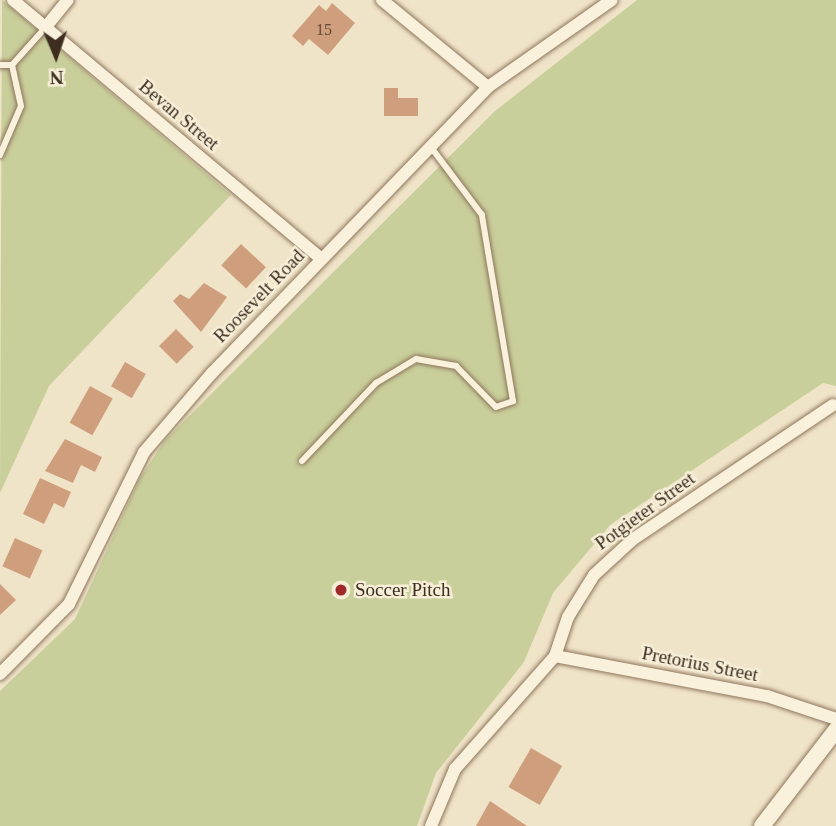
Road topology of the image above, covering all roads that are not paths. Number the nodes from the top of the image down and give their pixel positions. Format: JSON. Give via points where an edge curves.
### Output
{"nodes":[{"id":1,"x":13,"y":0,"type":"edge"},
{"id":2,"x":68,"y":0,"type":"edge"},
{"id":3,"x":382,"y":0,"type":"edge"},
{"id":4,"x":612,"y":0,"type":"edge"},
{"id":5,"x":45,"y":28,"type":"junction"},
{"id":6,"x":0,"y":65,"type":"edge"},
{"id":7,"x":12,"y":65,"type":"junction"},
{"id":8,"x":488,"y":87,"type":"junction"},
{"id":9,"x":429,"y":145,"type":"junction"},
{"id":10,"x":0,"y":155,"type":"edge"},
{"id":11,"x":322,"y":258,"type":"junction"},
{"id":12,"x":833,"y":405,"type":"dead end"},
{"id":13,"x":302,"y":461,"type":"dead end"},
{"id":14,"x":555,"y":656,"type":"junction"},
{"id":15,"x":0,"y":674,"type":"edge"},
{"id":16,"x":836,"y":719,"type":"edge"},
{"id":17,"x":836,"y":730,"type":"edge"},
{"id":18,"x":431,"y":826,"type":"edge"},
{"id":19,"x":762,"y":826,"type":"edge"}],
"edges":[{"from":1,"to":5,"type":"street","name":"Bevan Street"},
{"from":2,"to":5,"type":"street"},
{"from":3,"to":8,"type":"street"},
{"from":4,"to":8,"type":"street","name":"Roosevelt Road"},
{"from":5,"to":7,"type":"lane"},
{"from":5,"to":11,"type":"street","name":"Bevan Street"},
{"from":6,"to":7,"type":"lane"},
{"from":7,"to":10,"type":"lane","via":[[21,106]]},
{"from":8,"to":9,"type":"street","name":"Roosevelt Road"},
{"from":9,"to":11,"type":"street","name":"Roosevelt Road"},
{"from":9,"to":13,"type":"lane","via":[[482,215],[513,401],[496,407],[456,366],[416,359],[376,383]]},
{"from":11,"to":15,"type":"street","name":"Roosevelt Road","via":[[144,452],[69,604]]},
{"from":12,"to":14,"type":"street","name":"Potgieter Street","via":[[611,557],[579,595]]},
{"from":14,"to":16,"type":"street","name":"Pretorius Street","via":[[766,696]]},
{"from":14,"to":18,"type":"street","name":"Potgieter Street","via":[[455,769]]},
{"from":17,"to":19,"type":"street"}]}
